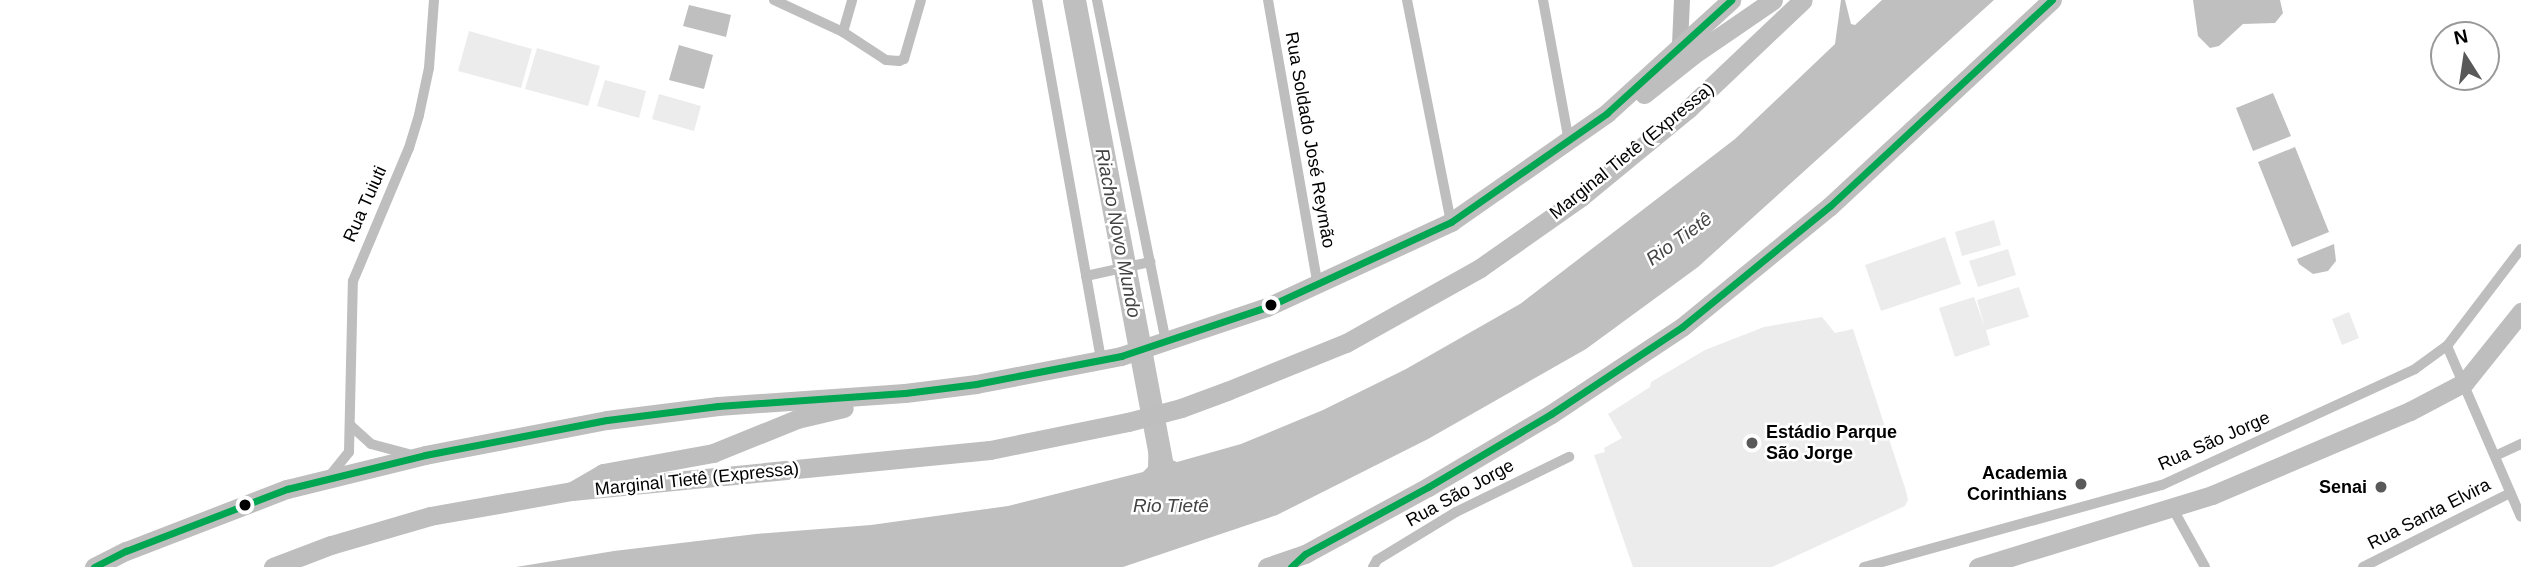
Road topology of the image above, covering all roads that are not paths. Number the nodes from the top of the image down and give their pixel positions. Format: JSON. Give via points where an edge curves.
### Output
{"nodes":[{"id":1,"x":434,"y":0,"type":"edge"},
{"id":2,"x":852,"y":0,"type":"edge"},
{"id":3,"x":921,"y":0,"type":"edge"},
{"id":4,"x":1037,"y":0,"type":"edge"},
{"id":5,"x":1097,"y":0,"type":"edge"},
{"id":6,"x":1268,"y":0,"type":"edge"},
{"id":7,"x":1407,"y":0,"type":"edge"},
{"id":8,"x":1544,"y":0,"type":"edge"},
{"id":9,"x":1682,"y":0,"type":"edge"},
{"id":10,"x":1731,"y":0,"type":"edge"},
{"id":11,"x":1773,"y":0,"type":"edge"},
{"id":12,"x":1803,"y":0,"type":"edge"},
{"id":13,"x":2052,"y":0,"type":"edge"},
{"id":14,"x":781,"y":1,"type":"edge"},
{"id":15,"x":843,"y":32,"type":"junction"},
{"id":16,"x":1680,"y":44,"type":"junction"},
{"id":17,"x":1607,"y":113,"type":"junction"},
{"id":18,"x":1569,"y":141,"type":"junction"},
{"id":19,"x":1451,"y":222,"type":"junction"},
{"id":20,"x":2521,"y":250,"type":"edge"},
{"id":21,"x":1150,"y":262,"type":"junction"},
{"id":22,"x":1086,"y":275,"type":"junction"},
{"id":23,"x":1318,"y":286,"type":"junction"},
{"id":24,"x":2521,"y":312,"type":"edge"},
{"id":25,"x":1160,"y":344,"type":"junction"},
{"id":26,"x":2448,"y":346,"type":"junction"},
{"id":27,"x":1101,"y":360,"type":"junction"},
{"id":28,"x":2465,"y":382,"type":"junction"},
{"id":29,"x":905,"y":393,"type":"junction"},
{"id":30,"x":350,"y":425,"type":"junction"},
{"id":31,"x":2521,"y":444,"type":"edge"},
{"id":32,"x":425,"y":455,"type":"junction"},
{"id":33,"x":2494,"y":456,"type":"junction"},
{"id":34,"x":1569,"y":457,"type":"dead end"},
{"id":35,"x":326,"y":478,"type":"junction"},
{"id":36,"x":572,"y":491,"type":"junction"},
{"id":37,"x":2511,"y":493,"type":"junction"},
{"id":38,"x":2173,"y":509,"type":"junction"},
{"id":39,"x":2521,"y":517,"type":"edge"},
{"id":40,"x":1298,"y":561,"type":"edge"},
{"id":41,"x":94,"y":567,"type":"edge"},
{"id":42,"x":273,"y":567,"type":"edge"},
{"id":43,"x":1267,"y":567,"type":"edge"},
{"id":44,"x":1373,"y":567,"type":"edge"},
{"id":45,"x":1864,"y":567,"type":"edge"},
{"id":46,"x":1978,"y":567,"type":"edge"},
{"id":47,"x":2206,"y":567,"type":"edge"},
{"id":48,"x":2363,"y":567,"type":"edge"}],
"edges":[{"from":1,"to":30,"type":"street","name":"Rua Tuiuti","via":[[429,68],[419,115],[352,281]]},
{"from":2,"to":15,"type":"street"},
{"from":3,"to":15,"type":"street","via":[[904,59],[886,60]]},
{"from":4,"to":22,"type":"street"},
{"from":5,"to":21,"type":"street"},
{"from":6,"to":23,"type":"street","name":"Rua Soldado José Reymão"},
{"from":7,"to":19,"type":"street"},
{"from":8,"to":18,"type":"street"},
{"from":9,"to":16,"type":"main road"},
{"from":10,"to":16,"type":"highway"},
{"from":11,"to":17,"type":"highway","via":[[1619,112]]},
{"from":12,"to":36,"type":"highway","name":"Marginal Tietê (Expressa)","via":[[1677,118],[1581,197],[1480,268],[1346,343],[1181,408],[990,450]]},
{"from":13,"to":40,"type":"highway","via":[[1830,206],[1682,327],[1551,414]]},
{"from":14,"to":15,"type":"street"},
{"from":16,"to":17,"type":"highway"},
{"from":17,"to":18,"type":"highway"},
{"from":18,"to":19,"type":"highway"},
{"from":19,"to":23,"type":"highway"},
{"from":20,"to":26,"type":"street","name":"Rua São Jorge"},
{"from":21,"to":22,"type":"street"},
{"from":21,"to":25,"type":"street"},
{"from":22,"to":27,"type":"street"},
{"from":23,"to":25,"type":"highway"},
{"from":24,"to":28,"type":"highway"},
{"from":25,"to":27,"type":"highway"},
{"from":26,"to":28,"type":"street"},
{"from":26,"to":45,"type":"street","name":"Rua São Jorge","via":[[2415,369],[2162,485]]},
{"from":27,"to":29,"type":"highway"},
{"from":28,"to":33,"type":"street"},
{"from":28,"to":38,"type":"highway","via":[[2410,411]]},
{"from":29,"to":32,"type":"highway","via":[[718,406],[607,420]]},
{"from":29,"to":36,"type":"highway","via":[[895,400],[797,419],[704,456],[603,472]]},
{"from":30,"to":32,"type":"street","via":[[371,444]]},
{"from":30,"to":35,"type":"street","name":"Rua Tuiuti","via":[[346,460]]},
{"from":31,"to":33,"type":"street"},
{"from":32,"to":35,"type":"highway"},
{"from":33,"to":37,"type":"street"},
{"from":34,"to":44,"type":"street","name":"Rua São Jorge","via":[[1456,512]]},
{"from":35,"to":41,"type":"highway","via":[[172,532]]},
{"from":36,"to":42,"type":"highway","name":"Marginal Tietê (Expressa)","via":[[430,516]]},
{"from":37,"to":39,"type":"street"},
{"from":37,"to":48,"type":"street","name":"Rua Santa Elvira"},
{"from":38,"to":46,"type":"highway"},
{"from":38,"to":47,"type":"street"},
{"from":40,"to":43,"type":"highway"}]}
